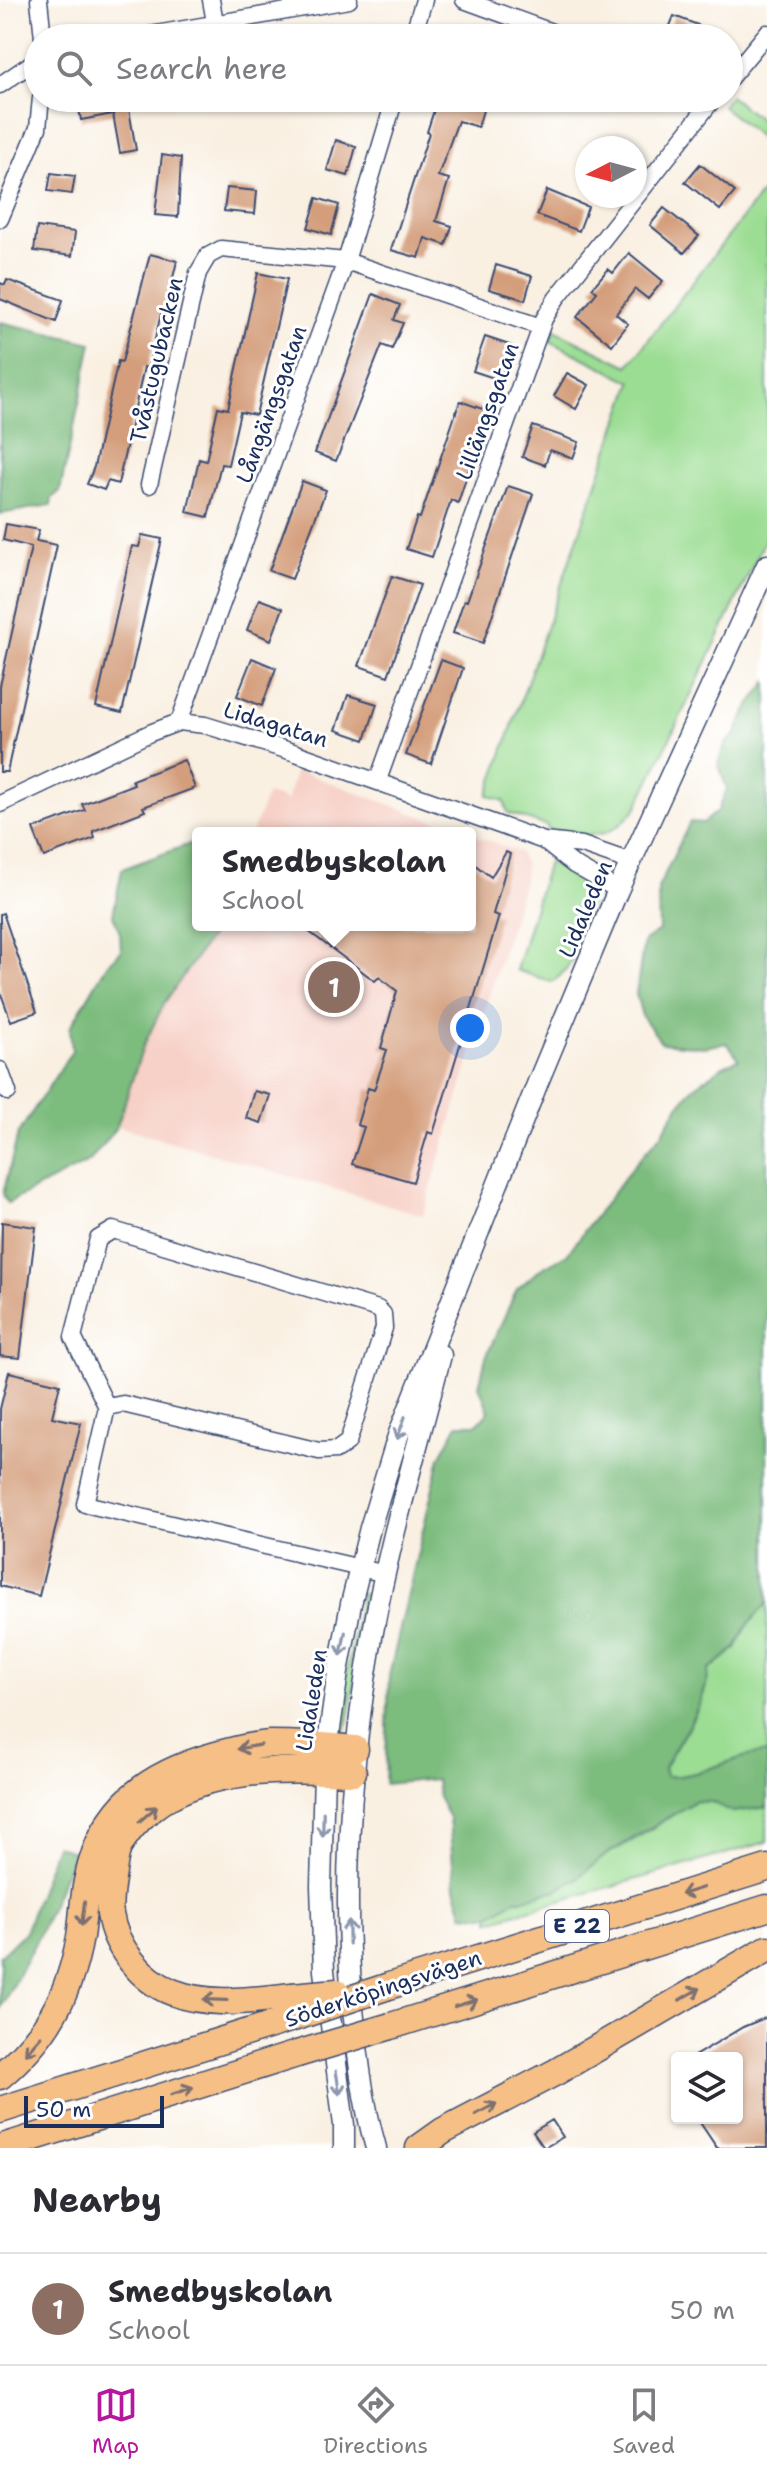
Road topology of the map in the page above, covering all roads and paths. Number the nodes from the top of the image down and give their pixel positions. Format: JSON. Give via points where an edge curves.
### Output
{"nodes":[{"id":1,"x":39,"y":0,"type":"edge"},
{"id":2,"x":211,"y":0,"type":"edge"},
{"id":3,"x":349,"y":0,"type":"edge"},
{"id":4,"x":424,"y":0,"type":"edge"},
{"id":5,"x":464,"y":0,"type":"edge"},
{"id":6,"x":215,"y":22,"type":"junction"},
{"id":7,"x":42,"y":24,"type":"edge"},
{"id":8,"x":205,"y":24,"type":"edge"},
{"id":9,"x":416,"y":24,"type":"edge"},
{"id":10,"x":530,"y":24,"type":"edge"},
{"id":11,"x":767,"y":33,"type":"edge"},
{"id":12,"x":743,"y":62,"type":"edge"},
{"id":13,"x":24,"y":69,"type":"edge"},
{"id":14,"x":0,"y":85,"type":"edge"},
{"id":15,"x":40,"y":112,"type":"edge"},
{"id":16,"x":391,"y":112,"type":"edge"},
{"id":17,"x":699,"y":112,"type":"edge"},
{"id":18,"x":0,"y":219,"type":"edge"},
{"id":19,"x":346,"y":261,"type":"junction"},
{"id":20,"x":541,"y":327,"type":"junction"},
{"id":21,"x":149,"y":485,"type":"dead end"},
{"id":22,"x":767,"y":565,"type":"edge"},
{"id":23,"x":179,"y":722,"type":"junction"},
{"id":24,"x":378,"y":780,"type":"junction"},
{"id":25,"x":0,"y":804,"type":"edge"},
{"id":26,"x":544,"y":841,"type":"junction"},
{"id":27,"x":631,"y":862,"type":"junction"},
{"id":28,"x":618,"y":890,"type":"junction"},
{"id":29,"x":0,"y":1070,"type":"edge"},
{"id":30,"x":8,"y":1092,"type":"dead end"},
{"id":31,"x":461,"y":1278,"type":"junction"},
{"id":32,"x":107,"y":1407,"type":"junction"},
{"id":33,"x":359,"y":1568,"type":"junction"},
{"id":34,"x":386,"y":1574,"type":"junction"},
{"id":35,"x":325,"y":1759,"type":"junction"},
{"id":36,"x":354,"y":1761,"type":"junction"},
{"id":37,"x":767,"y":1868,"type":"edge"},
{"id":38,"x":767,"y":1908,"type":"edge"},
{"id":39,"x":767,"y":1949,"type":"edge"},
{"id":40,"x":293,"y":2007,"type":"junction"},
{"id":41,"x":0,"y":2076,"type":"edge"},
{"id":42,"x":0,"y":2110,"type":"edge"},
{"id":43,"x":0,"y":2148,"type":"edge"},
{"id":44,"x":344,"y":2148,"type":"edge"},
{"id":45,"x":376,"y":2148,"type":"edge"},
{"id":46,"x":419,"y":2148,"type":"edge"}],
"edges":[{"from":1,"to":7,"type":"street"},
{"from":2,"to":6,"type":"street"},
{"from":3,"to":6,"type":"street"},
{"from":4,"to":9,"type":"street"},
{"from":5,"to":10,"type":"street"},
{"from":6,"to":8,"type":"street"},
{"from":11,"to":12,"type":"street"},
{"from":13,"to":14,"type":"street"},
{"from":15,"to":18,"type":"street","via":[[38,128]]},
{"from":16,"to":19,"type":"street","name":"Långängsgatan"},
{"from":17,"to":20,"type":"street","name":"Lillängsgatan","via":[[556,299]]},
{"from":19,"to":20,"type":"street","name":"Tvåstugubacken"},
{"from":19,"to":21,"type":"street","name":"Tvåstugubacken","via":[[221,249],[208,256],[198,273]]},
{"from":19,"to":23,"type":"street","name":"Långängsgatan"},
{"from":20,"to":24,"type":"street","name":"Lillängsgatan"},
{"from":22,"to":27,"type":"street","name":"Lidaleden"},
{"from":23,"to":24,"type":"street","name":"Lidagatan","via":[[243,736]]},
{"from":23,"to":25,"type":"street"},
{"from":24,"to":26,"type":"street","name":"Lidagatan"},
{"from":26,"to":27,"type":"street","name":"Lidagatan","via":[[582,845]]},
{"from":26,"to":28,"type":"street","name":"Lidagatan"},
{"from":27,"to":28,"type":"street","name":"Lidaleden"},
{"from":28,"to":31,"type":"street","name":"Lidaleden"},
{"from":29,"to":30,"type":"street"},
{"from":31,"to":33,"type":"street","name":"Lidaleden","one_way":true,"via":[[398,1436]]},
{"from":31,"to":34,"type":"street","name":"Lidaleden"},
{"from":32,"to":32,"type":"street","via":[[73,1337],[98,1239],[113,1230],[383,1314],[384,1328],[348,1442],[337,1450],[319,1451],[123,1404]]},
{"from":32,"to":33,"type":"street","via":[[85,1504]]},
{"from":33,"to":34,"type":"street"},
{"from":33,"to":35,"type":"street","name":"Lidaleden","one_way":true},
{"from":34,"to":36,"type":"street","name":"Lidaleden"},
{"from":35,"to":36,"type":"highway"},
{"from":40,"to":35,"type":"highway","one_way":true,"via":[[204,2000],[171,1992],[149,1979],[117,1938],[110,1890],[117,1850],[144,1815],[168,1797],[196,1785]]},
{"from":35,"to":41,"type":"highway","one_way":true,"via":[[267,1744],[242,1748],[196,1760],[153,1779],[128,1798],[97,1846],[73,1969],[58,2009],[41,2036]]},
{"from":35,"to":44,"type":"street","name":"Lidaleden","one_way":true,"via":[[324,1971]]},
{"from":45,"to":36,"type":"street","name":"Lidaleden","one_way":true,"via":[[349,1964]]},
{"from":37,"to":40,"type":"highway","name":"Söderköpingsvägen","number":"E 22","one_way":true,"bridge":true,"via":[[389,1986]]},
{"from":43,"to":38,"type":"highway","name":"Söderköpingsvägen","number":"E 22","one_way":true,"bridge":true},
{"from":46,"to":39,"type":"highway","one_way":true},
{"from":40,"to":42,"type":"highway","name":"Söderköpingsvägen","number":"E 22"}]}
